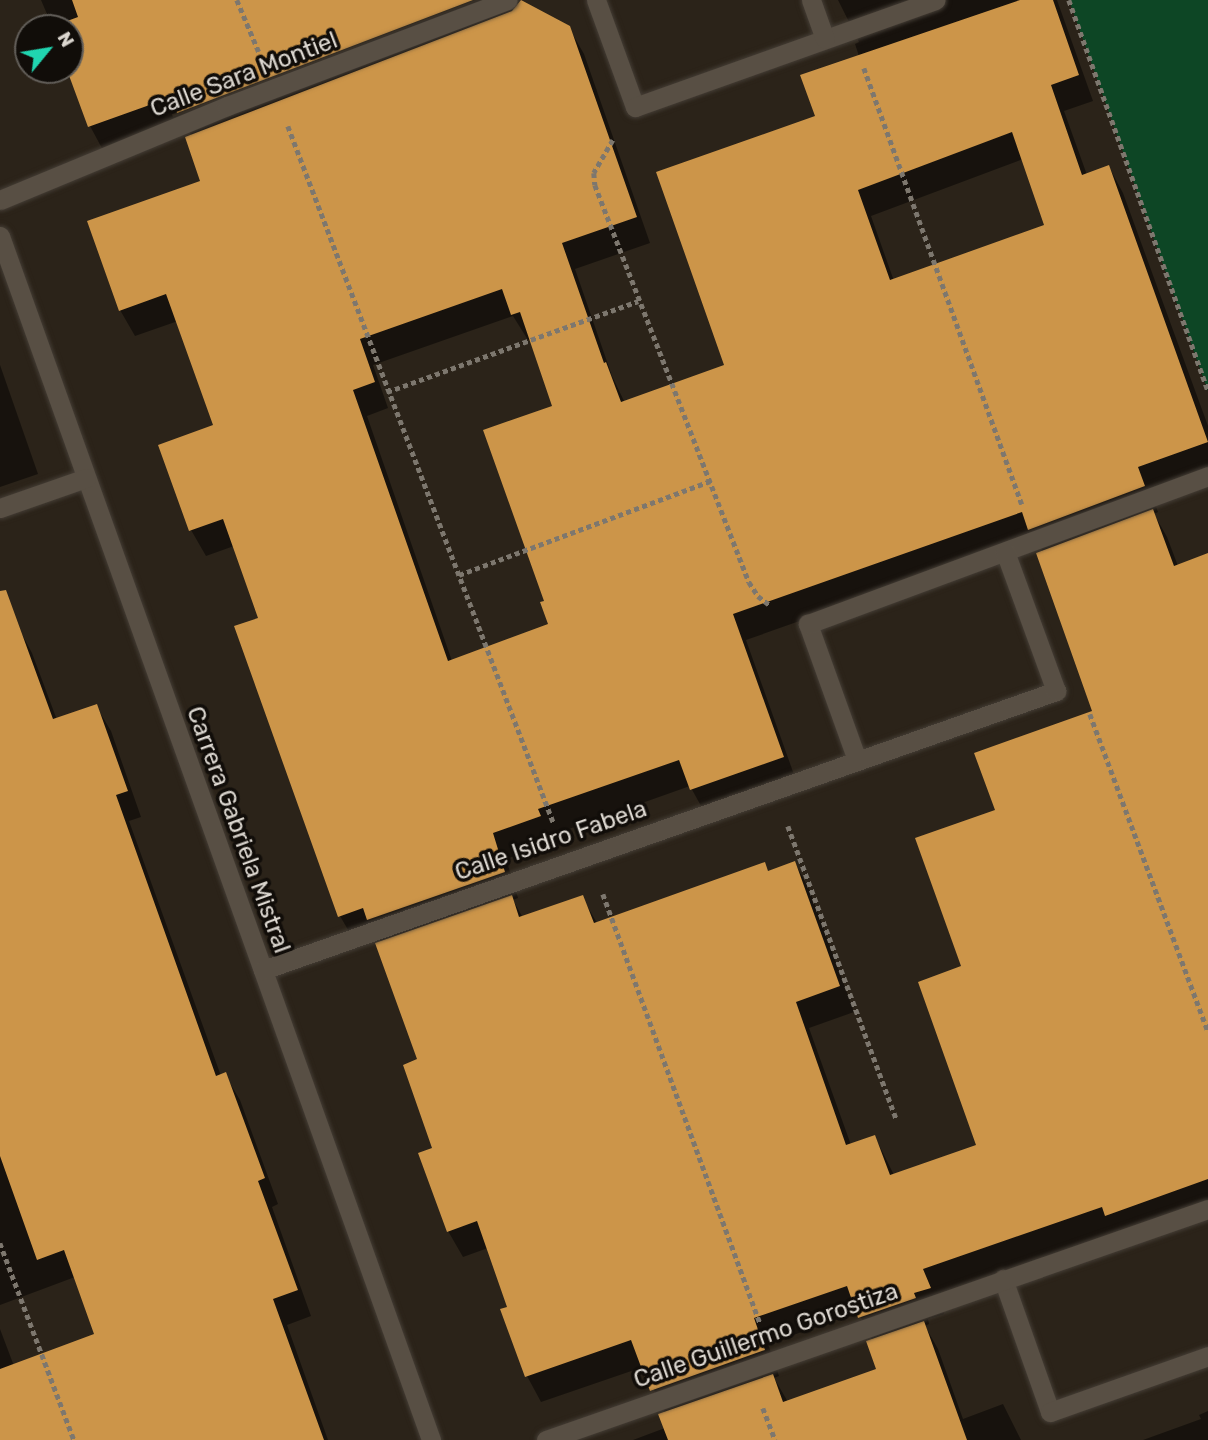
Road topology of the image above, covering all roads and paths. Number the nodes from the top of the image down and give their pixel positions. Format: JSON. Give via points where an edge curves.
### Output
{"nodes":[{"id":1,"x":237,"y":0,"type":"edge"},
{"id":2,"x":508,"y":0,"type":"edge"},
{"id":3,"x":596,"y":0,"type":"edge"},
{"id":4,"x":811,"y":0,"type":"edge"},
{"id":5,"x":935,"y":0,"type":"edge"},
{"id":6,"x":1069,"y":0,"type":"edge"},
{"id":7,"x":850,"y":31,"type":"junction"},
{"id":8,"x":825,"y":39,"type":"junction"},
{"id":9,"x":274,"y":88,"type":"junction"},
{"id":10,"x":635,"y":107,"type":"junction"},
{"id":11,"x":0,"y":200,"type":"edge"},
{"id":12,"x":0,"y":236,"type":"edge"},
{"id":13,"x":638,"y":301,"type":"junction"},
{"id":14,"x":1208,"y":391,"type":"edge"},
{"id":15,"x":387,"y":392,"type":"junction"},
{"id":16,"x":1208,"y":476,"type":"edge"},
{"id":17,"x":86,"y":478,"type":"junction"},
{"id":18,"x":710,"y":481,"type":"junction"},
{"id":19,"x":0,"y":508,"type":"edge"},
{"id":20,"x":1035,"y":540,"type":"junction"},
{"id":21,"x":1005,"y":552,"type":"junction"},
{"id":22,"x":459,"y":575,"type":"junction"},
{"id":23,"x":808,"y":624,"type":"junction"},
{"id":24,"x":1056,"y":691,"type":"junction"},
{"id":25,"x":857,"y":760,"type":"junction"},
{"id":26,"x":775,"y":789,"type":"junction"},
{"id":27,"x":588,"y":854,"type":"junction"},
{"id":28,"x":568,"y":861,"type":"junction"},
{"id":29,"x":263,"y":970,"type":"junction"},
{"id":30,"x":1208,"y":1032,"type":"edge"},
{"id":31,"x":897,"y":1121,"type":"dead end"},
{"id":32,"x":1208,"y":1209,"type":"edge"},
{"id":33,"x":0,"y":1243,"type":"edge"},
{"id":34,"x":1003,"y":1279,"type":"junction"},
{"id":35,"x":1208,"y":1356,"type":"edge"},
{"id":36,"x":773,"y":1359,"type":"junction"},
{"id":37,"x":74,"y":1440,"type":"edge"},
{"id":38,"x":431,"y":1440,"type":"edge"},
{"id":39,"x":546,"y":1440,"type":"edge"}],
"edges":[{"from":1,"to":9,"type":"path"},
{"from":2,"to":9,"type":"street","name":"Calle Sara Montiel"},
{"from":3,"to":10,"type":"street"},
{"from":4,"to":8,"type":"street"},
{"from":5,"to":7,"type":"street"},
{"from":6,"to":14,"type":"path"},
{"from":7,"to":8,"type":"street"},
{"from":7,"to":20,"type":"path"},
{"from":8,"to":10,"type":"street"},
{"from":9,"to":11,"type":"street","name":"Calle Sara Montiel"},
{"from":9,"to":15,"type":"path"},
{"from":10,"to":13,"type":"path","via":[[594,173]]},
{"from":12,"to":17,"type":"street","name":"Carrera Gabriela Mistral"},
{"from":13,"to":15,"type":"path"},
{"from":13,"to":18,"type":"path"},
{"from":15,"to":22,"type":"path"},
{"from":16,"to":20,"type":"street"},
{"from":17,"to":19,"type":"street"},
{"from":17,"to":29,"type":"street","name":"Carrera Gabriela Mistral"},
{"from":18,"to":22,"type":"path"},
{"from":18,"to":23,"type":"path","via":[[758,596]]},
{"from":20,"to":21,"type":"street"},
{"from":21,"to":23,"type":"street"},
{"from":21,"to":24,"type":"street"},
{"from":22,"to":28,"type":"path"},
{"from":23,"to":25,"type":"street"},
{"from":24,"to":25,"type":"street","name":"Calle Isidro Fabela"},
{"from":24,"to":30,"type":"path","via":[[1087,707]]},
{"from":25,"to":26,"type":"street","name":"Calle Isidro Fabela"},
{"from":26,"to":27,"type":"street","name":"Calle Isidro Fabela"},
{"from":26,"to":31,"type":"path"},
{"from":27,"to":28,"type":"street","name":"Calle Isidro Fabela"},
{"from":27,"to":36,"type":"path"},
{"from":28,"to":29,"type":"street","name":"Calle Isidro Fabela"},
{"from":29,"to":38,"type":"street","name":"Carrera Gabriela Mistral"},
{"from":32,"to":34,"type":"street","name":"Calle Guillermo Gorostiza"},
{"from":33,"to":37,"type":"path"},
{"from":34,"to":35,"type":"street","via":[[1050,1412]]},
{"from":34,"to":36,"type":"street","name":"Calle Guillermo Gorostiza"},
{"from":36,"to":39,"type":"street","name":"Calle Guillermo Gorostiza"}]}
